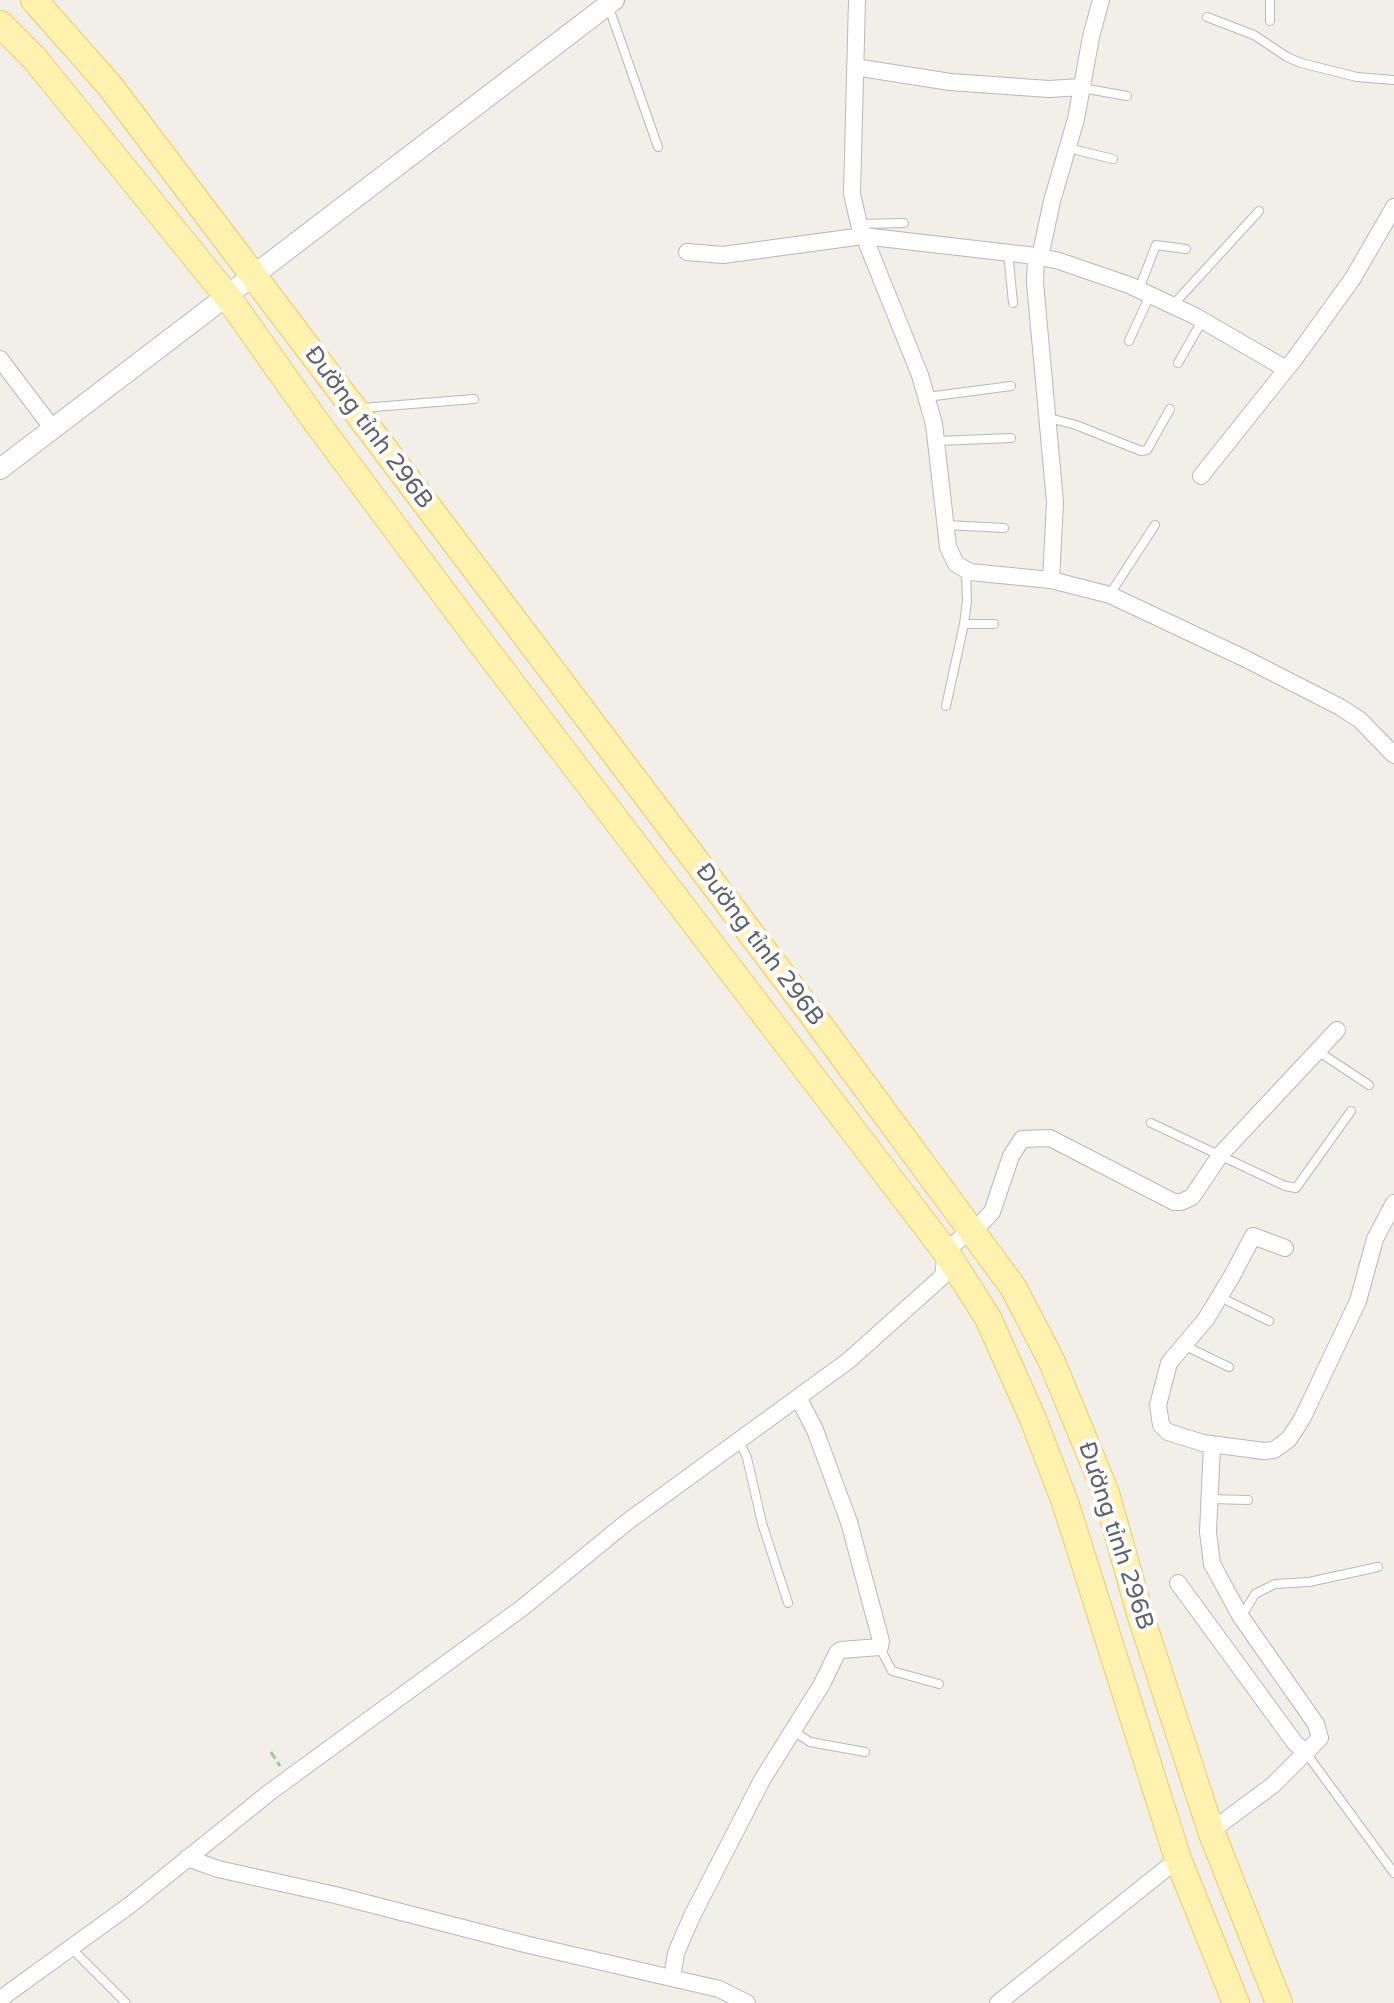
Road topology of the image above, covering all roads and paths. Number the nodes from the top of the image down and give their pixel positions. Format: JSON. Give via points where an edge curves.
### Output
{"nodes":[{"id":1,"x":34,"y":0,"type":"edge"},
{"id":2,"x":857,"y":0,"type":"edge"},
{"id":3,"x":1101,"y":0,"type":"edge"},
{"id":4,"x":1270,"y":0,"type":"edge"},
{"id":5,"x":610,"y":2,"type":"edge"},
{"id":6,"x":1207,"y":17,"type":"dead end"},
{"id":7,"x":1270,"y":21,"type":"dead end"},
{"id":8,"x":0,"y":24,"type":"edge"},
{"id":9,"x":855,"y":67,"type":"junction"},
{"id":10,"x":1394,"y":80,"type":"edge"},
{"id":11,"x":1081,"y":87,"type":"junction"},
{"id":12,"x":1127,"y":96,"type":"dead end"},
{"id":13,"x":658,"y":147,"type":"dead end"},
{"id":14,"x":1067,"y":148,"type":"junction"},
{"id":15,"x":1113,"y":159,"type":"dead end"},
{"id":16,"x":1394,"y":207,"type":"edge"},
{"id":17,"x":1259,"y":211,"type":"dead end"},
{"id":18,"x":904,"y":223,"type":"dead end"},
{"id":19,"x":861,"y":230,"type":"junction"},
{"id":20,"x":1186,"y":249,"type":"dead end"},
{"id":21,"x":1008,"y":251,"type":"junction"},
{"id":22,"x":687,"y":252,"type":"dead end"},
{"id":23,"x":1038,"y":256,"type":"junction"},
{"id":24,"x":254,"y":277,"type":"junction"},
{"id":25,"x":1145,"y":292,"type":"junction"},
{"id":26,"x":227,"y":296,"type":"junction"},
{"id":27,"x":1013,"y":303,"type":"dead end"},
{"id":28,"x":1173,"y":305,"type":"junction"},
{"id":29,"x":1203,"y":320,"type":"junction"},
{"id":30,"x":1129,"y":341,"type":"dead end"},
{"id":31,"x":0,"y":359,"type":"edge"},
{"id":32,"x":1178,"y":363,"type":"dead end"},
{"id":33,"x":1286,"y":369,"type":"junction"},
{"id":34,"x":1011,"y":386,"type":"dead end"},
{"id":35,"x":926,"y":398,"type":"junction"},
{"id":36,"x":474,"y":399,"type":"dead end"},
{"id":37,"x":353,"y":409,"type":"junction"},
{"id":38,"x":1170,"y":409,"type":"dead end"},
{"id":39,"x":1049,"y":418,"type":"junction"},
{"id":40,"x":53,"y":429,"type":"junction"},
{"id":41,"x":1011,"y":438,"type":"dead end"},
{"id":42,"x":936,"y":441,"type":"junction"},
{"id":43,"x":0,"y":469,"type":"edge"},
{"id":44,"x":1201,"y":476,"type":"dead end"},
{"id":45,"x":945,"y":525,"type":"junction"},
{"id":46,"x":1155,"y":525,"type":"dead end"},
{"id":47,"x":1004,"y":528,"type":"dead end"},
{"id":48,"x":966,"y":570,"type":"junction"},
{"id":49,"x":1051,"y":580,"type":"junction"},
{"id":50,"x":1110,"y":595,"type":"junction"},
{"id":51,"x":964,"y":624,"type":"junction"},
{"id":52,"x":994,"y":624,"type":"dead end"},
{"id":53,"x":946,"y":706,"type":"dead end"},
{"id":54,"x":1394,"y":755,"type":"edge"},
{"id":55,"x":1337,"y":1030,"type":"dead end"},
{"id":56,"x":1319,"y":1052,"type":"junction"},
{"id":57,"x":1369,"y":1085,"type":"dead end"},
{"id":58,"x":1351,"y":1111,"type":"dead end"},
{"id":59,"x":1151,"y":1123,"type":"dead end"},
{"id":60,"x":1221,"y":1154,"type":"junction"},
{"id":61,"x":1394,"y":1203,"type":"edge"},
{"id":62,"x":974,"y":1231,"type":"junction"},
{"id":63,"x":1285,"y":1248,"type":"dead end"},
{"id":64,"x":946,"y":1252,"type":"junction"},
{"id":65,"x":1220,"y":1297,"type":"junction"},
{"id":66,"x":1269,"y":1321,"type":"dead end"},
{"id":67,"x":1182,"y":1345,"type":"junction"},
{"id":68,"x":1229,"y":1367,"type":"dead end"},
{"id":69,"x":799,"y":1399,"type":"junction"},
{"id":70,"x":738,"y":1440,"type":"junction"},
{"id":71,"x":1212,"y":1445,"type":"junction"},
{"id":72,"x":1210,"y":1499,"type":"junction"},
{"id":73,"x":1248,"y":1500,"type":"dead end"},
{"id":74,"x":1378,"y":1567,"type":"dead end"},
{"id":75,"x":1178,"y":1583,"type":"dead end"},
{"id":76,"x":788,"y":1603,"type":"dead end"},
{"id":77,"x":1241,"y":1617,"type":"junction"},
{"id":78,"x":880,"y":1647,"type":"junction"},
{"id":79,"x":939,"y":1684,"type":"dead end"},
{"id":80,"x":791,"y":1730,"type":"junction"},
{"id":81,"x":865,"y":1752,"type":"dead end"},
{"id":82,"x":1306,"y":1753,"type":"junction"},
{"id":83,"x":1211,"y":1831,"type":"junction"},
{"id":84,"x":187,"y":1858,"type":"junction"},
{"id":85,"x":1178,"y":1859,"type":"junction"},
{"id":86,"x":1394,"y":1873,"type":"edge"},
{"id":87,"x":70,"y":1948,"type":"junction"},
{"id":88,"x":672,"y":1978,"type":"junction"},
{"id":89,"x":0,"y":1999,"type":"edge"},
{"id":90,"x":126,"y":2003,"type":"edge"},
{"id":91,"x":747,"y":2003,"type":"edge"},
{"id":92,"x":998,"y":2003,"type":"edge"},
{"id":93,"x":1236,"y":2003,"type":"edge"},
{"id":94,"x":1279,"y":2003,"type":"edge"}],
"edges":[{"from":1,"to":24,"type":"main road","name":"Đường tỉnh 296B","via":[[110,86]]},
{"from":2,"to":9,"type":"street"},
{"from":3,"to":11,"type":"street"},
{"from":4,"to":7,"type":"lane"},
{"from":5,"to":13,"type":"lane"},
{"from":5,"to":24,"type":"street"},
{"from":6,"to":10,"type":"lane","via":[[1322,70]]},
{"from":8,"to":26,"type":"main road","name":"Đường tỉnh 296B","via":[[35,59]]},
{"from":9,"to":11,"type":"street","via":[[950,82]]},
{"from":9,"to":19,"type":"street","via":[[852,194]]},
{"from":11,"to":12,"type":"lane"},
{"from":11,"to":14,"type":"street"},
{"from":14,"to":15,"type":"lane"},
{"from":14,"to":23,"type":"street"},
{"from":16,"to":33,"type":"street","via":[[1353,278]]},
{"from":17,"to":28,"type":"lane"},
{"from":18,"to":19,"type":"lane"},
{"from":19,"to":21,"type":"street","via":[[927,245]]},
{"from":19,"to":22,"type":"street","via":[[723,255]]},
{"from":19,"to":35,"type":"street"},
{"from":20,"to":25,"type":"lane","via":[[1156,245]]},
{"from":21,"to":23,"type":"street"},
{"from":21,"to":27,"type":"lane"},
{"from":23,"to":25,"type":"street"},
{"from":23,"to":39,"type":"street","via":[[1035,283]]},
{"from":24,"to":26,"type":"street"},
{"from":24,"to":37,"type":"main road","name":"Đường tỉnh 296B"},
{"from":25,"to":28,"type":"street"},
{"from":25,"to":30,"type":"lane"},
{"from":26,"to":40,"type":"street"},
{"from":26,"to":64,"type":"main road","name":"Đường tỉnh 296B","via":[[484,647]]},
{"from":28,"to":29,"type":"street"},
{"from":29,"to":32,"type":"lane"},
{"from":29,"to":33,"type":"street"},
{"from":31,"to":40,"type":"street"},
{"from":33,"to":44,"type":"street"},
{"from":34,"to":35,"type":"lane"},
{"from":35,"to":42,"type":"street"},
{"from":36,"to":37,"type":"lane"},
{"from":37,"to":62,"type":"main road","name":"Đường tỉnh 296B"},
{"from":38,"to":39,"type":"lane","via":[[1147,450],[1141,451]]},
{"from":39,"to":49,"type":"street","via":[[1055,502]]},
{"from":40,"to":43,"type":"street"},
{"from":41,"to":42,"type":"lane"},
{"from":42,"to":45,"type":"street"},
{"from":45,"to":47,"type":"lane"},
{"from":45,"to":48,"type":"street","via":[[956,564]]},
{"from":46,"to":50,"type":"lane"},
{"from":48,"to":49,"type":"street"},
{"from":48,"to":51,"type":"lane"},
{"from":49,"to":50,"type":"street"},
{"from":50,"to":54,"type":"street","via":[[1340,707]]},
{"from":51,"to":52,"type":"lane"},
{"from":51,"to":53,"type":"lane"},
{"from":55,"to":56,"type":"street"},
{"from":56,"to":57,"type":"lane"},
{"from":56,"to":60,"type":"street"},
{"from":58,"to":60,"type":"lane","via":[[1296,1188]]},
{"from":59,"to":60,"type":"lane"},
{"from":60,"to":62,"type":"street","via":[[1192,1197],[1174,1202],[1050,1138],[1022,1139],[992,1212]]},
{"from":61,"to":71,"type":"street","via":[[1375,1239],[1358,1301],[1289,1439],[1264,1451]]},
{"from":62,"to":64,"type":"street"},
{"from":62,"to":83,"type":"main road","name":"Đường tỉnh 296B","via":[[1033,1324],[1106,1493]]},
{"from":63,"to":65,"type":"street","via":[[1253,1236]]},
{"from":64,"to":69,"type":"street","via":[[943,1276]]},
{"from":64,"to":85,"type":"main road","name":"Đường tỉnh 296B","via":[[1008,1359],[1065,1502]]},
{"from":65,"to":66,"type":"lane"},
{"from":65,"to":67,"type":"street"},
{"from":67,"to":68,"type":"lane"},
{"from":67,"to":71,"type":"street","via":[[1164,1376],[1158,1405],[1161,1425]]},
{"from":69,"to":70,"type":"street"},
{"from":69,"to":78,"type":"street","via":[[849,1522]]},
{"from":70,"to":76,"type":"lane"},
{"from":70,"to":84,"type":"street"},
{"from":71,"to":72,"type":"street"},
{"from":72,"to":73,"type":"lane"},
{"from":72,"to":77,"type":"street","via":[[1212,1564]]},
{"from":74,"to":77,"type":"lane","via":[[1275,1584],[1255,1594]]},
{"from":75,"to":82,"type":"street"},
{"from":77,"to":82,"type":"street","via":[[1316,1724],[1320,1738]]},
{"from":78,"to":79,"type":"lane","via":[[892,1671]]},
{"from":78,"to":80,"type":"street","via":[[837,1653]]},
{"from":80,"to":81,"type":"lane","via":[[810,1742]]},
{"from":80,"to":88,"type":"street","via":[[692,1916]]},
{"from":82,"to":83,"type":"street"},
{"from":82,"to":86,"type":"lane"},
{"from":83,"to":94,"type":"main road","name":"Đường tỉnh 296B"},
{"from":84,"to":87,"type":"street"},
{"from":84,"to":88,"type":"street"},
{"from":85,"to":92,"type":"street"},
{"from":85,"to":93,"type":"main road","name":"Đường tỉnh 296B"},
{"from":87,"to":89,"type":"street"},
{"from":87,"to":90,"type":"lane"},
{"from":88,"to":91,"type":"street","via":[[719,1989]]}]}
